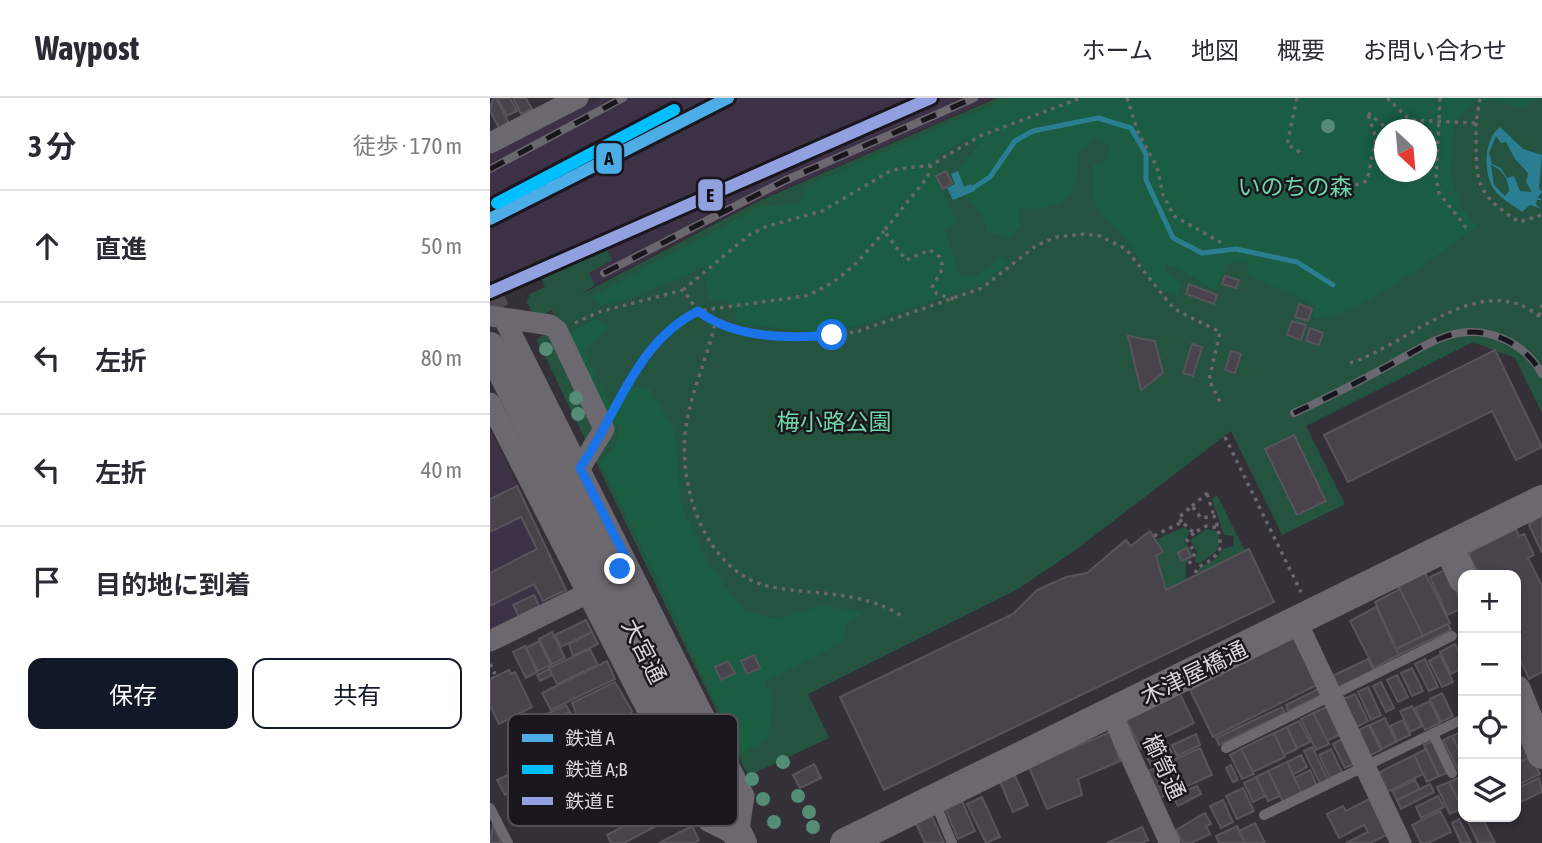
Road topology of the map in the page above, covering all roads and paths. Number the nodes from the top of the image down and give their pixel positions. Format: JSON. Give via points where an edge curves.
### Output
{"nodes":[{"id":1,"x":578,"y":98,"type":"edge"},
{"id":2,"x":1081,"y":98,"type":"edge"},
{"id":3,"x":1127,"y":98,"type":"edge"},
{"id":4,"x":1297,"y":98,"type":"edge"},
{"id":5,"x":1387,"y":98,"type":"edge"},
{"id":6,"x":1440,"y":98,"type":"edge"},
{"id":7,"x":1480,"y":98,"type":"edge"},
{"id":8,"x":1375,"y":119,"type":"edge"},
{"id":9,"x":1409,"y":119,"type":"edge"},
{"id":10,"x":1437,"y":121,"type":"edge"},
{"id":11,"x":1476,"y":123,"type":"junction"},
{"id":12,"x":1374,"y":132,"type":"edge"},
{"id":13,"x":492,"y":139,"type":"edge"},
{"id":14,"x":1374,"y":148,"type":"edge"},
{"id":15,"x":1300,"y":154,"type":"dead end"},
{"id":16,"x":931,"y":165,"type":"junction"},
{"id":17,"x":1334,"y":180,"type":"dead end"},
{"id":18,"x":1542,"y":215,"type":"edge"},
{"id":19,"x":1468,"y":230,"type":"dead end"},
{"id":20,"x":884,"y":232,"type":"junction"},
{"id":21,"x":1222,"y":243,"type":"dead end"},
{"id":22,"x":683,"y":290,"type":"junction"},
{"id":23,"x":956,"y":299,"type":"junction"},
{"id":24,"x":1542,"y":305,"type":"edge"},
{"id":25,"x":698,"y":311,"type":"junction"},
{"id":26,"x":1540,"y":318,"type":"edge"},
{"id":27,"x":715,"y":324,"type":"junction"},
{"id":28,"x":496,"y":329,"type":"edge"},
{"id":29,"x":557,"y":330,"type":"junction"},
{"id":30,"x":1350,"y":363,"type":"dead end"},
{"id":31,"x":490,"y":403,"type":"edge"},
{"id":32,"x":1222,"y":405,"type":"dead end"},
{"id":33,"x":604,"y":429,"type":"junction"},
{"id":34,"x":1225,"y":438,"type":"dead end"},
{"id":35,"x":580,"y":468,"type":"junction"},
{"id":36,"x":1542,"y":500,"type":"edge"},
{"id":37,"x":1192,"y":506,"type":"junction"},
{"id":38,"x":1214,"y":516,"type":"junction"},
{"id":39,"x":1182,"y":522,"type":"junction"},
{"id":40,"x":1219,"y":528,"type":"junction"},
{"id":41,"x":1194,"y":533,"type":"junction"},
{"id":42,"x":1154,"y":536,"type":"dead end"},
{"id":43,"x":1221,"y":547,"type":"junction"},
{"id":44,"x":1227,"y":547,"type":"dead end"},
{"id":45,"x":1449,"y":547,"type":"junction"},
{"id":46,"x":1199,"y":566,"type":"junction"},
{"id":47,"x":1459,"y":570,"type":"edge"},
{"id":48,"x":1195,"y":575,"type":"dead end"},
{"id":49,"x":603,"y":581,"type":"junction"},
{"id":50,"x":901,"y":617,"type":"dead end"},
{"id":51,"x":1305,"y":618,"type":"junction"},
{"id":52,"x":1452,"y":636,"type":"dead end"},
{"id":53,"x":490,"y":641,"type":"edge"},
{"id":54,"x":490,"y":664,"type":"edge"},
{"id":55,"x":495,"y":674,"type":"dead end"},
{"id":56,"x":1518,"y":696,"type":"edge"},
{"id":57,"x":1333,"y":697,"type":"junction"},
{"id":58,"x":1111,"y":713,"type":"junction"},
{"id":59,"x":674,"y":714,"type":"edge"},
{"id":60,"x":1458,"y":722,"type":"edge"},
{"id":61,"x":1433,"y":734,"type":"junction"},
{"id":62,"x":1226,"y":748,"type":"dead end"},
{"id":63,"x":1542,"y":754,"type":"edge"},
{"id":64,"x":1366,"y":767,"type":"junction"},
{"id":65,"x":1452,"y":773,"type":"dead end"},
{"id":66,"x":934,"y":800,"type":"junction"},
{"id":67,"x":490,"y":808,"type":"edge"},
{"id":68,"x":1264,"y":815,"type":"dead end"},
{"id":69,"x":508,"y":843,"type":"edge"},
{"id":70,"x":845,"y":843,"type":"edge"},
{"id":71,"x":952,"y":843,"type":"edge"},
{"id":72,"x":1170,"y":843,"type":"edge"},
{"id":73,"x":1401,"y":843,"type":"edge"}],
"edges":[{"from":1,"to":13,"type":"street"},
{"from":2,"to":16,"type":"path","via":[[980,136]]},
{"from":3,"to":21,"type":"path","via":[[1174,216]]},
{"from":4,"to":15,"type":"path","via":[[1287,145]]},
{"from":5,"to":9,"type":"path"},
{"from":6,"to":19,"type":"path","via":[[1439,193]]},
{"from":7,"to":11,"type":"path"},
{"from":8,"to":12,"type":"path","via":[[1367,113]]},
{"from":10,"to":11,"type":"path"},
{"from":11,"to":18,"type":"path","via":[[1477,181],[1494,206],[1519,222]]},
{"from":14,"to":17,"type":"path","via":[[1367,181],[1344,190]]},
{"from":16,"to":20,"type":"path","via":[[927,178]]},
{"from":16,"to":22,"type":"path","via":[[892,170],[822,211],[749,235]]},
{"from":20,"to":23,"type":"path","via":[[906,260],[930,250],[940,257],[943,268],[932,287],[937,294]]},
{"from":20,"to":25,"type":"path","via":[[855,265],[821,290]]},
{"from":22,"to":25,"type":"path"},
{"from":22,"to":29,"type":"path","via":[[598,312]]},
{"from":23,"to":27,"type":"path","via":[[856,332],[832,335],[786,337]]},
{"from":23,"to":32,"type":"path","via":[[982,288],[1047,240],[1100,236],[1135,257],[1174,309],[1220,332],[1209,380]]},
{"from":24,"to":26,"type":"path"},
{"from":25,"to":27,"type":"path"},
{"from":25,"to":33,"type":"path","via":[[683,318],[647,352]]},
{"from":26,"to":30,"type":"path","via":[[1497,299],[1471,303]]},
{"from":27,"to":50,"type":"path","via":[[686,428],[688,486],[709,539],[735,571],[769,587],[859,599]]},
{"from":28,"to":29,"type":"street","via":[[550,325]]},
{"from":28,"to":35,"type":"street"},
{"from":28,"to":49,"type":"street","name":"大宮通"},
{"from":29,"to":33,"type":"street"},
{"from":31,"to":49,"type":"street"},
{"from":33,"to":35,"type":"street"},
{"from":34,"to":51,"type":"path"},
{"from":35,"to":49,"type":"street"},
{"from":36,"to":45,"type":"street","name":"木津屋橋通"},
{"from":37,"to":38,"type":"path","via":[[1201,518]]},
{"from":37,"to":38,"type":"path","via":[[1209,492]]},
{"from":37,"to":39,"type":"path","via":[[1178,518]]},
{"from":38,"to":40,"type":"path"},
{"from":39,"to":41,"type":"path"},
{"from":39,"to":42,"type":"path"},
{"from":40,"to":41,"type":"path","via":[[1206,526]]},
{"from":40,"to":43,"type":"path"},
{"from":41,"to":46,"type":"path","via":[[1187,540],[1195,549],[1191,563]]},
{"from":43,"to":44,"type":"path"},
{"from":43,"to":46,"type":"path","via":[[1210,562]]},
{"from":45,"to":47,"type":"street"},
{"from":45,"to":51,"type":"street","name":"木津屋橋通"},
{"from":46,"to":48,"type":"path"},
{"from":49,"to":53,"type":"street"},
{"from":49,"to":59,"type":"street","name":"大宮通"},
{"from":51,"to":57,"type":"street"},
{"from":51,"to":58,"type":"street","name":"木津屋橋通"},
{"from":52,"to":57,"type":"lane"},
{"from":54,"to":55,"type":"path"},
{"from":56,"to":63,"type":"street"},
{"from":57,"to":62,"type":"lane"},
{"from":57,"to":64,"type":"street"},
{"from":58,"to":66,"type":"street","name":"木津屋橋通"},
{"from":58,"to":72,"type":"street","name":"櫛笥通"},
{"from":60,"to":61,"type":"lane"},
{"from":61,"to":64,"type":"lane"},
{"from":61,"to":65,"type":"lane"},
{"from":64,"to":68,"type":"lane"},
{"from":64,"to":73,"type":"street"},
{"from":66,"to":70,"type":"street","name":"木津屋橋通"},
{"from":66,"to":71,"type":"lane"},
{"from":67,"to":69,"type":"lane"}]}
